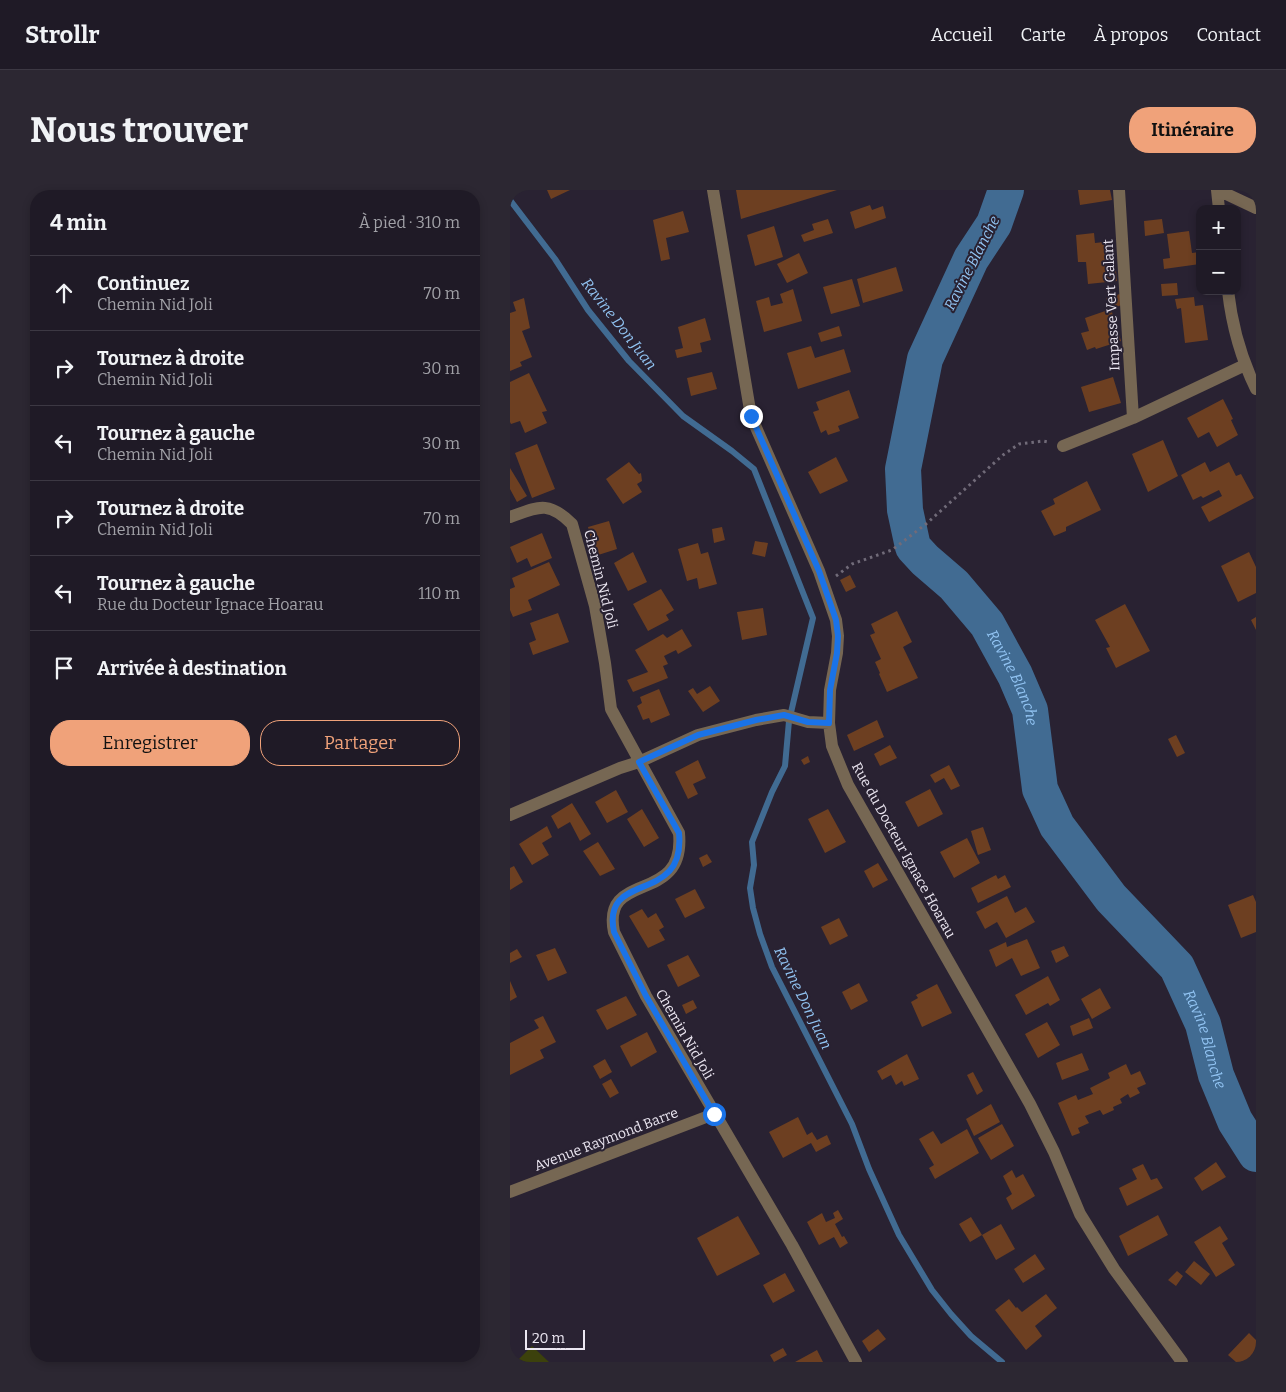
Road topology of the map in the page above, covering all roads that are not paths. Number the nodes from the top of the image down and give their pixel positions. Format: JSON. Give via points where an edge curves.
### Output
{"nodes":[{"id":1,"x":713,"y":190,"type":"edge"},
{"id":2,"x":1119,"y":190,"type":"edge"},
{"id":3,"x":1217,"y":190,"type":"edge"},
{"id":4,"x":1219,"y":205,"type":"edge"},
{"id":5,"x":1256,"y":208,"type":"edge"},
{"id":6,"x":1229,"y":295,"type":"edge"},
{"id":7,"x":1245,"y":365,"type":"junction"},
{"id":8,"x":1256,"y":390,"type":"edge"},
{"id":9,"x":1133,"y":418,"type":"junction"},
{"id":10,"x":1063,"y":446,"type":"road end"},
{"id":11,"x":510,"y":517,"type":"edge"},
{"id":12,"x":829,"y":723,"type":"junction"},
{"id":13,"x":639,"y":762,"type":"junction"},
{"id":14,"x":510,"y":815,"type":"edge"},
{"id":15,"x":714,"y":1114,"type":"junction"},
{"id":16,"x":510,"y":1192,"type":"edge"},
{"id":17,"x":856,"y":1362,"type":"edge"},
{"id":18,"x":1182,"y":1362,"type":"edge"}],
"edges":[{"from":1,"to":12,"type":"street","name":"Rue du Docteur Ignace Hoarau","via":[[751,416],[825,584],[836,620],[837,653],[830,690]]},
{"from":2,"to":9,"type":"street","name":"Impasse Vert Galant"},
{"from":3,"to":4,"type":"street"},
{"from":3,"to":5,"type":"street"},
{"from":6,"to":7,"type":"street"},
{"from":7,"to":8,"type":"street"},
{"from":7,"to":9,"type":"street"},
{"from":9,"to":10,"type":"street"},
{"from":11,"to":13,"type":"street","name":"Chemin Nid Joli","via":[[538,507],[563,515],[572,524],[595,606],[611,710]]},
{"from":12,"to":13,"type":"street","via":[[808,722],[784,715],[756,720],[698,735]]},
{"from":12,"to":18,"type":"street","name":"Rue du Docteur Ignace Hoarau","via":[[832,746],[848,785],[1030,1104],[1080,1214],[1114,1269]]},
{"from":13,"to":14,"type":"street"},
{"from":13,"to":15,"type":"street","name":"Chemin Nid Joli","via":[[679,833],[680,845],[673,868],[665,877],[622,896],[612,913],[614,932],[646,996]]},
{"from":15,"to":16,"type":"street","name":"Avenue Raymond Barre"},
{"from":15,"to":17,"type":"street","name":"Chemin Nid Joli","via":[[792,1245]]}]}
